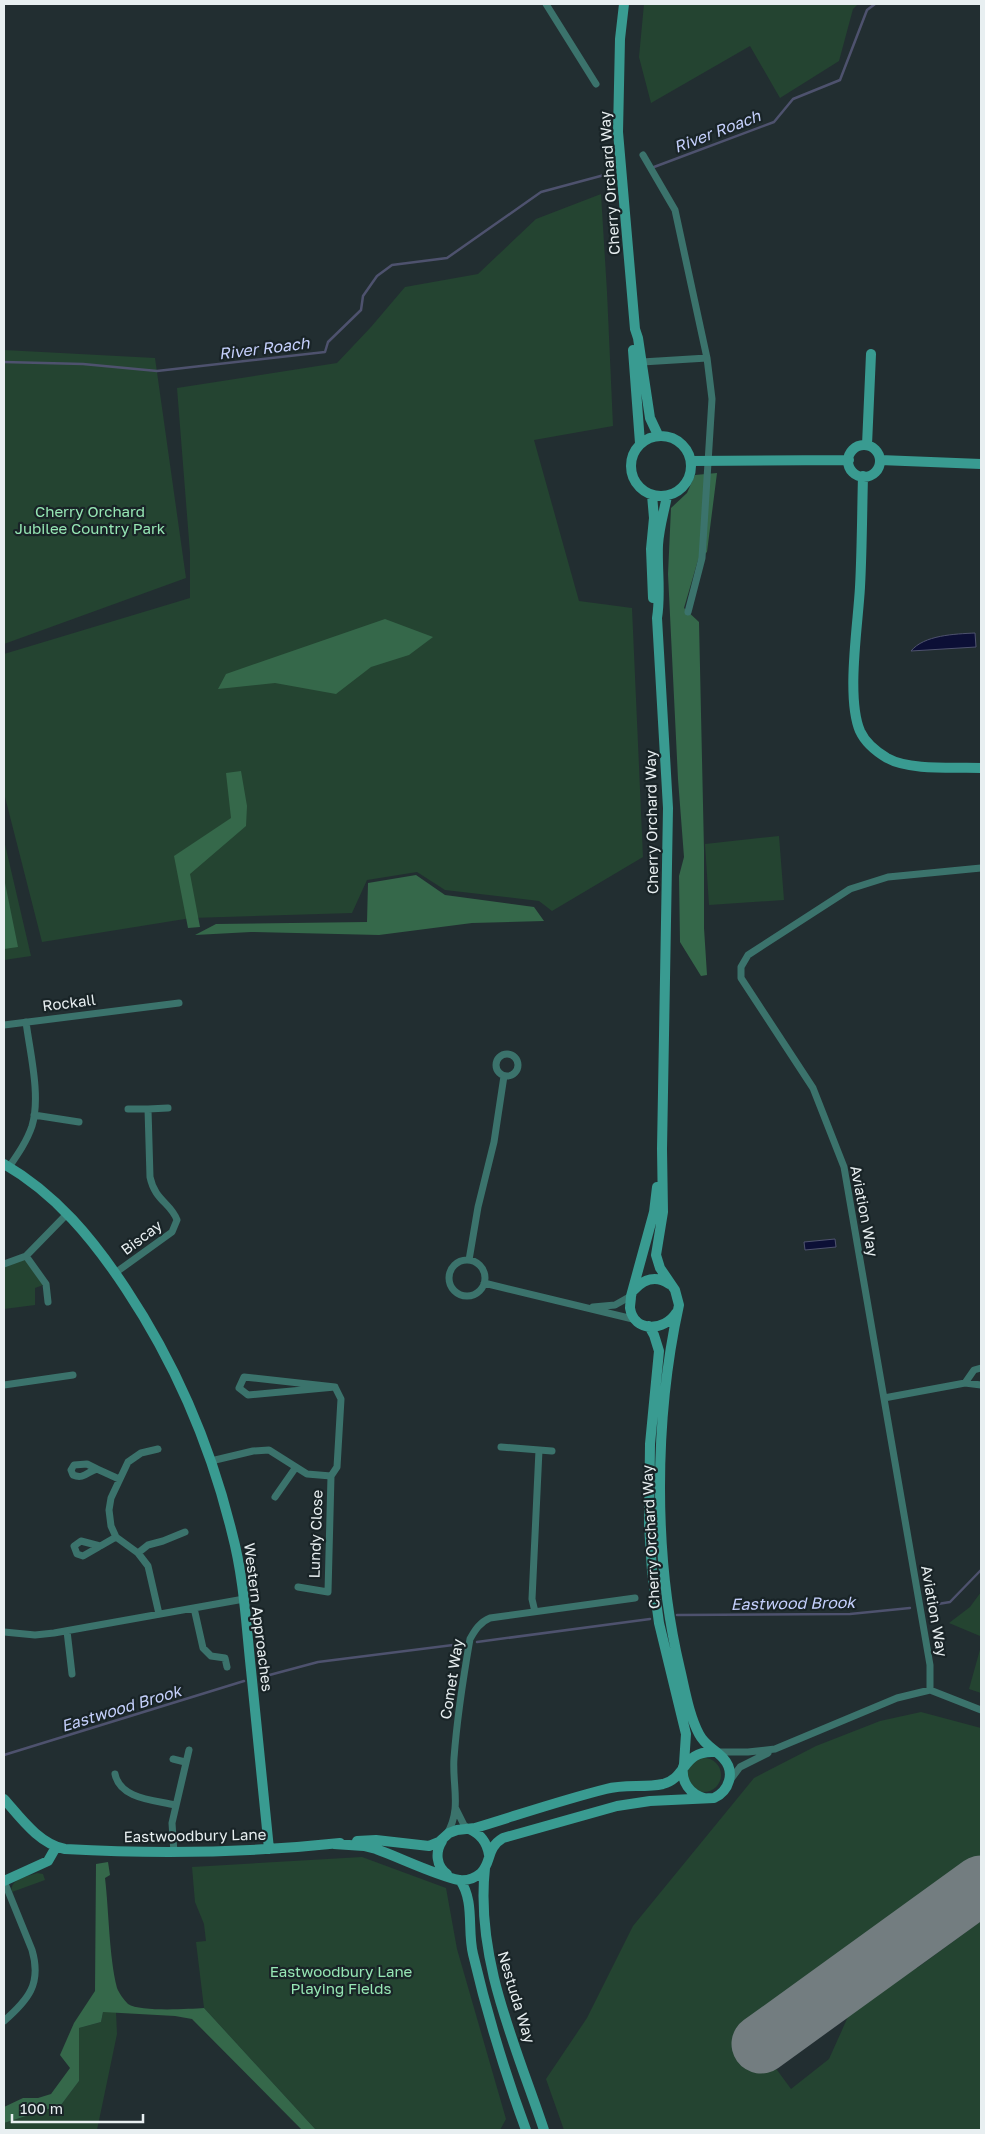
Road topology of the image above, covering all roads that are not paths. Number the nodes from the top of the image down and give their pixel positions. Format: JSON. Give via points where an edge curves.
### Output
{"nodes":[{"id":1,"x":546,"y":4,"type":"edge"},
{"id":2,"x":624,"y":4,"type":"edge"},
{"id":3,"x":596,"y":84,"type":"dead end"},
{"id":4,"x":643,"y":155,"type":"dead end"},
{"id":5,"x":635,"y":329,"type":"junction"},
{"id":6,"x":871,"y":354,"type":"dead end"},
{"id":7,"x":706,"y":358,"type":"junction"},
{"id":8,"x":642,"y":362,"type":"junction"},
{"id":9,"x":658,"y":435,"type":"junction"},
{"id":10,"x":640,"y":443,"type":"junction"},
{"id":11,"x":867,"y":445,"type":"junction"},
{"id":12,"x":708,"y":460,"type":"junction"},
{"id":13,"x":849,"y":460,"type":"junction"},
{"id":14,"x":880,"y":460,"type":"junction"},
{"id":15,"x":691,"y":461,"type":"junction"},
{"id":16,"x":981,"y":464,"type":"edge"},
{"id":17,"x":863,"y":476,"type":"junction"},
{"id":18,"x":652,"y":495,"type":"junction"},
{"id":19,"x":667,"y":496,"type":"junction"},
{"id":20,"x":688,"y":612,"type":"dead end"},
{"id":21,"x":657,"y":618,"type":"junction"},
{"id":22,"x":981,"y":768,"type":"edge"},
{"id":23,"x":981,"y":868,"type":"edge"},
{"id":24,"x":179,"y":1003,"type":"dead end"},
{"id":25,"x":26,"y":1022,"type":"junction"},
{"id":26,"x":4,"y":1025,"type":"edge"},
{"id":27,"x":504,"y":1076,"type":"dead end"},
{"id":28,"x":168,"y":1108,"type":"dead end"},
{"id":29,"x":128,"y":1109,"type":"dead end"},
{"id":30,"x":148,"y":1109,"type":"junction"},
{"id":31,"x":34,"y":1115,"type":"junction"},
{"id":32,"x":80,"y":1122,"type":"dead end"},
{"id":33,"x":662,"y":1149,"type":"junction"},
{"id":34,"x":6,"y":1166,"type":"edge"},
{"id":35,"x":67,"y":1214,"type":"junction"},
{"id":36,"x":26,"y":1256,"type":"junction"},
{"id":37,"x":468,"y":1260,"type":"junction"},
{"id":38,"x":4,"y":1264,"type":"edge"},
{"id":39,"x":115,"y":1273,"type":"junction"},
{"id":40,"x":484,"y":1283,"type":"junction"},
{"id":41,"x":671,"y":1285,"type":"junction"},
{"id":42,"x":632,"y":1293,"type":"junction"},
{"id":43,"x":48,"y":1302,"type":"dead end"},
{"id":44,"x":586,"y":1307,"type":"junction"},
{"id":45,"x":677,"y":1311,"type":"junction"},
{"id":46,"x":637,"y":1320,"type":"junction"},
{"id":47,"x":649,"y":1326,"type":"junction"},
{"id":48,"x":981,"y":1368,"type":"edge"},
{"id":49,"x":73,"y":1375,"type":"dead end"},
{"id":50,"x":965,"y":1383,"type":"junction"},
{"id":51,"x":981,"y":1384,"type":"edge"},
{"id":52,"x":4,"y":1385,"type":"edge"},
{"id":53,"x":335,"y":1387,"type":"junction"},
{"id":54,"x":884,"y":1398,"type":"junction"},
{"id":55,"x":501,"y":1447,"type":"dead end"},
{"id":56,"x":158,"y":1449,"type":"dead end"},
{"id":57,"x":539,"y":1450,"type":"junction"},
{"id":58,"x":552,"y":1451,"type":"dead end"},
{"id":59,"x":211,"y":1461,"type":"junction"},
{"id":60,"x":296,"y":1467,"type":"junction"},
{"id":61,"x":97,"y":1469,"type":"dead end"},
{"id":62,"x":331,"y":1476,"type":"junction"},
{"id":63,"x":119,"y":1479,"type":"junction"},
{"id":64,"x":275,"y":1497,"type":"dead end"},
{"id":65,"x":185,"y":1532,"type":"dead end"},
{"id":66,"x":116,"y":1537,"type":"junction"},
{"id":67,"x":100,"y":1546,"type":"dead end"},
{"id":68,"x":138,"y":1553,"type":"junction"},
{"id":69,"x":298,"y":1587,"type":"dead end"},
{"id":70,"x":635,"y":1598,"type":"dead end"},
{"id":71,"x":244,"y":1599,"type":"junction"},
{"id":72,"x":194,"y":1608,"type":"junction"},
{"id":73,"x":534,"y":1612,"type":"junction"},
{"id":74,"x":159,"y":1614,"type":"junction"},
{"id":75,"x":67,"y":1631,"type":"junction"},
{"id":76,"x":4,"y":1632,"type":"edge"},
{"id":77,"x":227,"y":1667,"type":"dead end"},
{"id":78,"x":72,"y":1674,"type":"dead end"},
{"id":79,"x":930,"y":1690,"type":"junction"},
{"id":80,"x":981,"y":1710,"type":"edge"},
{"id":81,"x":775,"y":1749,"type":"junction"},
{"id":82,"x":189,"y":1750,"type":"dead end"},
{"id":83,"x":715,"y":1752,"type":"junction"},
{"id":84,"x":173,"y":1760,"type":"dead end"},
{"id":85,"x":185,"y":1762,"type":"junction"},
{"id":86,"x":684,"y":1766,"type":"junction"},
{"id":87,"x":115,"y":1774,"type":"dead end"},
{"id":88,"x":728,"y":1784,"type":"junction"},
{"id":89,"x":4,"y":1799,"type":"edge"},
{"id":90,"x":709,"y":1799,"type":"junction"},
{"id":91,"x":175,"y":1805,"type":"junction"},
{"id":92,"x":456,"y":1809,"type":"junction"},
{"id":93,"x":469,"y":1829,"type":"junction"},
{"id":94,"x":444,"y":1838,"type":"junction"},
{"id":95,"x":334,"y":1844,"type":"junction"},
{"id":96,"x":56,"y":1847,"type":"junction"},
{"id":97,"x":269,"y":1849,"type":"junction"},
{"id":98,"x":174,"y":1853,"type":"junction"},
{"id":99,"x":489,"y":1855,"type":"junction"},
{"id":100,"x":485,"y":1868,"type":"junction"},
{"id":101,"x":455,"y":1878,"type":"junction"},
{"id":102,"x":4,"y":1881,"type":"edge"},
{"id":103,"x":4,"y":2021,"type":"edge"},
{"id":104,"x":526,"y":2130,"type":"edge"},
{"id":105,"x":544,"y":2130,"type":"edge"}],
"edges":[{"from":1,"to":3,"type":"street"},
{"from":2,"to":5,"type":"main road","name":"Cherry Orchard Way","via":[[618,132]]},
{"from":4,"to":7,"type":"street","via":[[675,210]]},
{"from":5,"to":8,"type":"main road","name":"Cherry Orchard Way"},
{"from":5,"to":10,"type":"main road","name":"Cherry Orchard Way","via":[[632,338]]},
{"from":6,"to":11,"type":"main road"},
{"from":7,"to":8,"type":"street"},
{"from":7,"to":12,"type":"street","via":[[712,399]]},
{"from":8,"to":9,"type":"main road","name":"Cherry Orchard Way","via":[[650,418]]},
{"from":9,"to":10,"type":"main road"},
{"from":9,"to":15,"type":"main road","via":[[678,440]]},
{"from":10,"to":18,"type":"main road","via":[[630,460],[633,480],[639,488]]},
{"from":11,"to":13,"type":"main road","via":[[857,447]]},
{"from":11,"to":14,"type":"main road","via":[[876,450]]},
{"from":12,"to":13,"type":"main road"},
{"from":12,"to":15,"type":"main road"},
{"from":12,"to":20,"type":"street","via":[[702,558]]},
{"from":13,"to":17,"type":"main road","via":[[851,469]]},
{"from":14,"to":16,"type":"main road"},
{"from":14,"to":17,"type":"main road","via":[[874,473]]},
{"from":15,"to":19,"type":"main road","via":[[690,476],[685,485]]},
{"from":17,"to":22,"type":"main road","via":[[853,695],[861,733],[868,743],[889,759],[907,764]]},
{"from":18,"to":19,"type":"main road"},
{"from":18,"to":21,"type":"main road","via":[[652,580]]},
{"from":19,"to":21,"type":"main road","name":"Cherry Orchard Way","via":[[659,531],[660,604]]},
{"from":21,"to":33,"type":"main road","name":"Cherry Orchard Way","via":[[668,808]]},
{"from":23,"to":54,"type":"street","name":"Aviation Way","via":[[888,878],[850,889],[748,956],[741,967],[741,978],[813,1088],[844,1167]]},
{"from":24,"to":25,"type":"street","name":"Rockall"},
{"from":25,"to":26,"type":"street"},
{"from":25,"to":31,"type":"street","name":"Rockall"},
{"from":27,"to":37,"type":"street","via":[[494,1142]]},
{"from":28,"to":30,"type":"street"},
{"from":29,"to":30,"type":"street"},
{"from":30,"to":39,"type":"street","name":"Biscay","via":[[152,1186],[174,1214],[177,1225],[166,1237]]},
{"from":31,"to":32,"type":"street"},
{"from":31,"to":34,"type":"street","name":"Rockall","via":[[28,1135]]},
{"from":33,"to":41,"type":"main road","name":"Cherry Orchard Way","via":[[663,1212],[656,1255]]},
{"from":33,"to":42,"type":"main road","name":"Cherry Orchard Way","via":[[654,1212]]},
{"from":34,"to":35,"type":"main road","name":"Western Approaches","via":[[34,1184]]},
{"from":35,"to":36,"type":"street"},
{"from":35,"to":39,"type":"main road","name":"Western Approaches"},
{"from":36,"to":38,"type":"street"},
{"from":36,"to":43,"type":"street","via":[[46,1284]]},
{"from":37,"to":40,"type":"street","via":[[482,1268]]},
{"from":37,"to":40,"type":"street","via":[[459,1262],[452,1269],[449,1278],[453,1288],[462,1294],[472,1294]]},
{"from":39,"to":59,"type":"main road","name":"Western Approaches","via":[[151,1330],[177,1380]]},
{"from":40,"to":44,"type":"street"},
{"from":41,"to":42,"type":"main road","via":[[663,1280],[649,1279],[640,1283]]},
{"from":41,"to":45,"type":"main road","name":"Cherry Orchard Way","via":[[678,1298]]},
{"from":42,"to":44,"type":"street","via":[[615,1305]]},
{"from":42,"to":46,"type":"main road","name":"Cherry Orchard Way","via":[[630,1308]]},
{"from":44,"to":46,"type":"street"},
{"from":45,"to":47,"type":"main road","via":[[668,1323]]},
{"from":45,"to":83,"type":"main road","name":"Cherry Orchard Way","via":[[661,1444],[665,1584],[670,1624],[692,1714],[701,1739]]},
{"from":46,"to":47,"type":"main road"},
{"from":47,"to":86,"type":"main road","name":"Cherry Orchard Way","via":[[659,1351],[649,1459],[652,1571],[663,1646],[686,1734]]},
{"from":48,"to":50,"type":"street","via":[[974,1370]]},
{"from":49,"to":52,"type":"street"},
{"from":50,"to":51,"type":"street"},
{"from":50,"to":54,"type":"street"},
{"from":53,"to":53,"type":"street","via":[[244,1377],[239,1388],[248,1395]]},
{"from":53,"to":62,"type":"street","name":"Lundy Close","via":[[341,1399],[337,1467]]},
{"from":54,"to":79,"type":"street","name":"Aviation Way","via":[[930,1665]]},
{"from":55,"to":57,"type":"street"},
{"from":56,"to":63,"type":"street","via":[[132,1458]]},
{"from":57,"to":58,"type":"street"},
{"from":57,"to":73,"type":"street"},
{"from":59,"to":60,"type":"street","name":"Lundy Close","via":[[261,1450],[274,1453]]},
{"from":59,"to":71,"type":"main road","name":"Western Approaches","via":[[233,1535]]},
{"from":60,"to":62,"type":"street","name":"Lundy Close","via":[[307,1474]]},
{"from":60,"to":64,"type":"street","name":"Lundy Close"},
{"from":61,"to":63,"type":"street"},
{"from":62,"to":69,"type":"street","name":"Lundy Close","via":[[328,1592]]},
{"from":63,"to":66,"type":"street","via":[[109,1510]]},
{"from":65,"to":68,"type":"street","via":[[148,1545]]},
{"from":66,"to":67,"type":"street"},
{"from":66,"to":68,"type":"street"},
{"from":68,"to":74,"type":"street","via":[[150,1571]]},
{"from":70,"to":73,"type":"street","name":"Comet Way"},
{"from":71,"to":72,"type":"street"},
{"from":71,"to":97,"type":"main road","name":"Western Approaches"},
{"from":72,"to":74,"type":"street"},
{"from":72,"to":77,"type":"street","via":[[203,1648],[211,1656],[224,1658]]},
{"from":73,"to":92,"type":"street","name":"Comet Way","via":[[490,1618],[483,1621],[470,1639],[454,1761]]},
{"from":74,"to":75,"type":"street"},
{"from":75,"to":76,"type":"street","via":[[35,1635]]},
{"from":75,"to":78,"type":"street"},
{"from":79,"to":80,"type":"street"},
{"from":79,"to":81,"type":"street","name":"Eastwoodbury Lane","via":[[897,1698]]},
{"from":81,"to":83,"type":"street","name":"Eastwoodbury Lane"},
{"from":81,"to":88,"type":"street","name":"Eastwoodbury Lane","via":[[740,1767]]},
{"from":82,"to":85,"type":"street"},
{"from":83,"to":86,"type":"main road","name":"Eastwoodbury Lane","via":[[693,1756]]},
{"from":83,"to":88,"type":"main road","via":[[728,1765]]},
{"from":84,"to":85,"type":"street"},
{"from":85,"to":91,"type":"street"},
{"from":86,"to":90,"type":"main road","via":[[684,1780],[691,1792]]},
{"from":86,"to":93,"type":"main road","name":"Eastwoodbury Lane","via":[[674,1778],[664,1783],[606,1788]]},
{"from":87,"to":91,"type":"street","via":[[120,1787],[128,1793]]},
{"from":88,"to":90,"type":"main road","name":"Eastwoodbury Lane","via":[[722,1794]]},
{"from":89,"to":96,"type":"main road","via":[[27,1825]]},
{"from":90,"to":99,"type":"main road","via":[[617,1806],[502,1838]]},
{"from":91,"to":98,"type":"street","via":[[172,1823]]},
{"from":92,"to":93,"type":"street"},
{"from":92,"to":94,"type":"street","name":"Comet Way"},
{"from":93,"to":94,"type":"main road","name":"Eastwoodbury Lane","via":[[457,1830]]},
{"from":93,"to":99,"type":"main road","via":[[482,1837]]},
{"from":94,"to":95,"type":"main road","name":"Eastwoodbury Lane","via":[[429,1846],[376,1840]]},
{"from":94,"to":101,"type":"main road","via":[[438,1848],[438,1860],[441,1870]]},
{"from":95,"to":97,"type":"main road","name":"Eastwoodbury Lane"},
{"from":95,"to":101,"type":"main road","name":"Eastwoodbury Lane","via":[[376,1849]]},
{"from":96,"to":98,"type":"main road","name":"Eastwoodbury Lane"},
{"from":96,"to":102,"type":"main road","via":[[44,1864]]},
{"from":97,"to":98,"type":"main road","name":"Eastwoodbury Lane"},
{"from":99,"to":100,"type":"main road"},
{"from":100,"to":101,"type":"main road","via":[[474,1877]]},
{"from":100,"to":105,"type":"main road","name":"Nestuda Way","via":[[482,1892],[489,1963]]},
{"from":101,"to":104,"type":"main road","name":"Nestuda Way","via":[[469,1899],[470,1944],[482,1993]]},
{"from":102,"to":103,"type":"street","via":[[32,1950],[35,1976],[23,2004]]}]}
